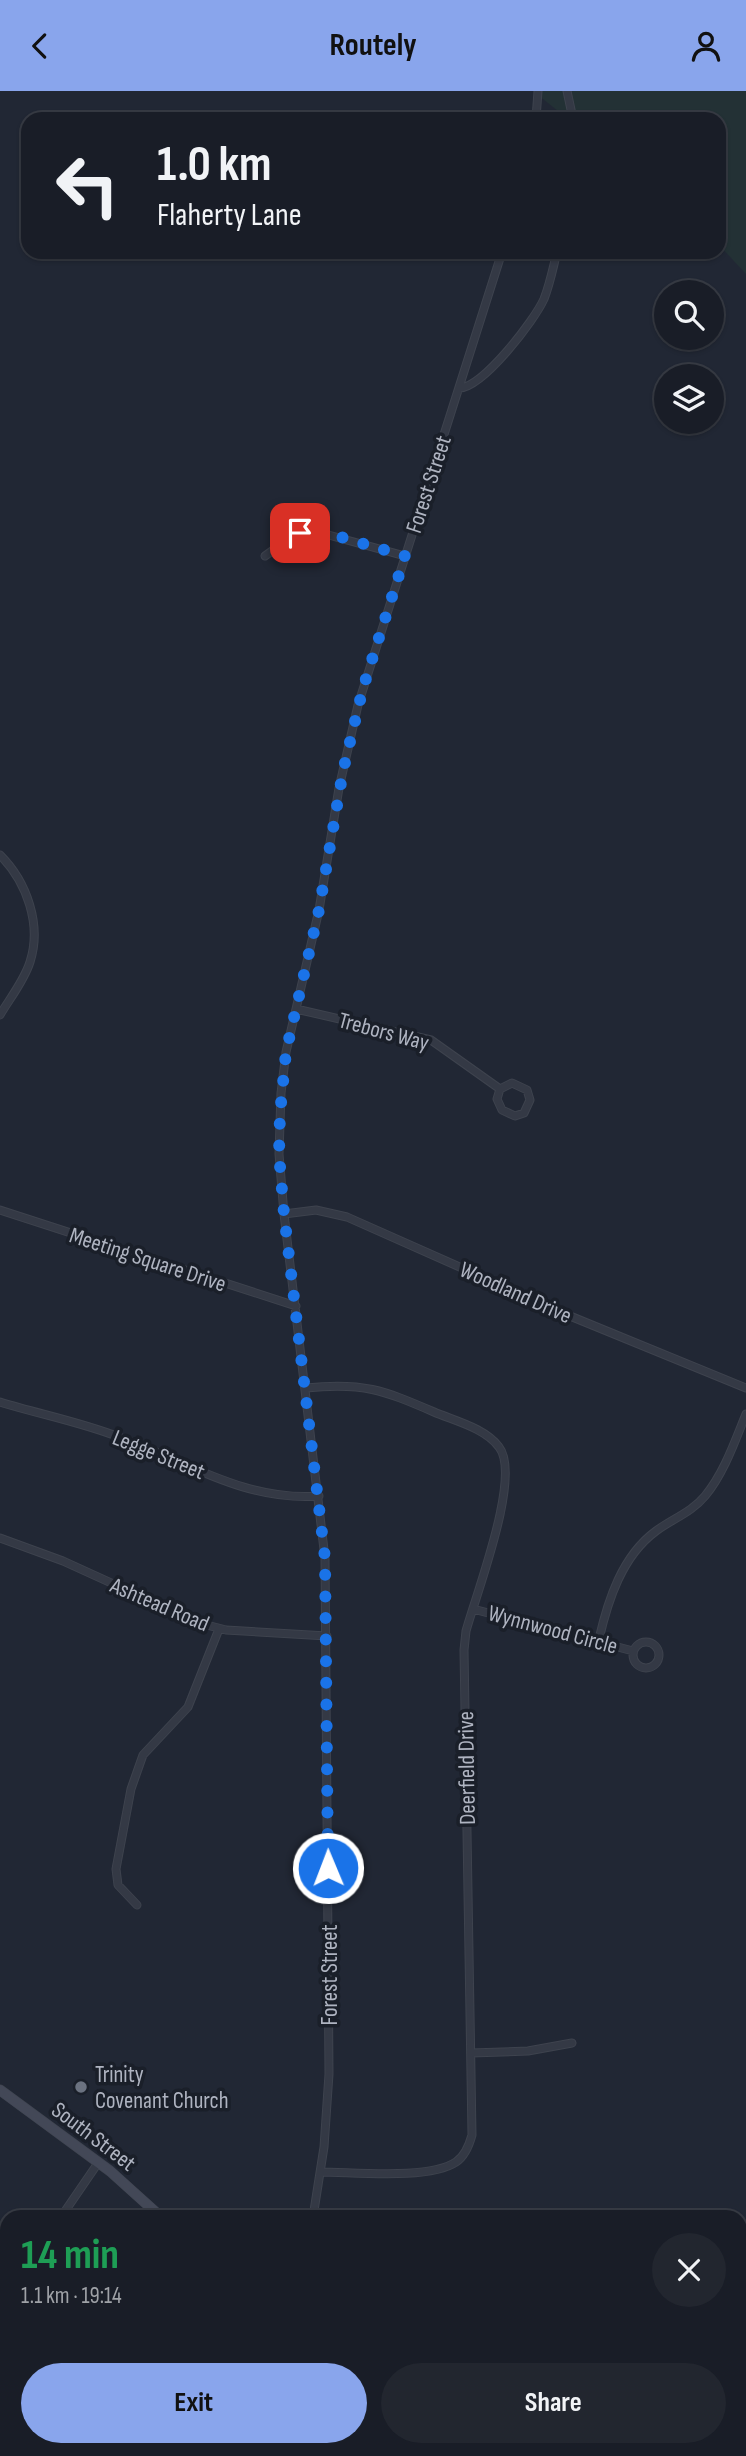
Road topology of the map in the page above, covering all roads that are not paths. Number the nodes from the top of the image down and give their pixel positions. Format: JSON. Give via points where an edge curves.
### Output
{"nodes":[{"id":1,"x":538,"y":91,"type":"edge"},
{"id":2,"x":567,"y":91,"type":"edge"},
{"id":3,"x":536,"y":112,"type":"edge"},
{"id":4,"x":572,"y":112,"type":"edge"},
{"id":5,"x":500,"y":259,"type":"edge"},
{"id":6,"x":555,"y":259,"type":"edge"},
{"id":7,"x":460,"y":388,"type":"junction"},
{"id":8,"x":265,"y":556,"type":"dead end"},
{"id":9,"x":405,"y":556,"type":"junction"},
{"id":10,"x":0,"y":855,"type":"edge"},
{"id":11,"x":296,"y":1009,"type":"junction"},
{"id":12,"x":0,"y":1015,"type":"edge"},
{"id":13,"x":500,"y":1089,"type":"junction"},
{"id":14,"x":0,"y":1210,"type":"edge"},
{"id":15,"x":284,"y":1214,"type":"junction"},
{"id":16,"x":296,"y":1306,"type":"junction"},
{"id":17,"x":306,"y":1388,"type":"junction"},
{"id":18,"x":746,"y":1388,"type":"edge"},
{"id":19,"x":0,"y":1402,"type":"edge"},
{"id":20,"x":746,"y":1414,"type":"edge"},
{"id":21,"x":319,"y":1496,"type":"junction"},
{"id":22,"x":0,"y":1538,"type":"edge"},
{"id":23,"x":473,"y":1609,"type":"junction"},
{"id":24,"x":219,"y":1629,"type":"junction"},
{"id":25,"x":327,"y":1636,"type":"junction"},
{"id":26,"x":599,"y":1639,"type":"junction"},
{"id":27,"x":634,"y":1651,"type":"dead end"},
{"id":28,"x":137,"y":1905,"type":"dead end"},
{"id":29,"x":572,"y":2043,"type":"dead end"},
{"id":30,"x":471,"y":2053,"type":"junction"},
{"id":31,"x":0,"y":2090,"type":"edge"},
{"id":32,"x":99,"y":2163,"type":"junction"},
{"id":33,"x":321,"y":2172,"type":"junction"},
{"id":34,"x":66,"y":2210,"type":"edge"},
{"id":35,"x":153,"y":2210,"type":"edge"},
{"id":36,"x":314,"y":2210,"type":"edge"}],
"edges":[{"from":1,"to":3,"type":"street"},
{"from":2,"to":4,"type":"street"},
{"from":5,"to":7,"type":"street","name":"Forest Street"},
{"from":6,"to":7,"type":"street","via":[[544,298],[531,321],[491,366]]},
{"from":7,"to":9,"type":"street","name":"Forest Street"},
{"from":8,"to":9,"type":"street","via":[[307,531]]},
{"from":9,"to":11,"type":"street","name":"Forest Street","via":[[355,717]]},
{"from":10,"to":12,"type":"street","via":[[26,896],[34,940],[26,971]]},
{"from":11,"to":13,"type":"street","name":"Trebors Way","via":[[431,1040]]},
{"from":11,"to":15,"type":"street","name":"Forest Street","via":[[280,1114]]},
{"from":13,"to":13,"type":"street","name":"Trebors Way","via":[[497,1100],[502,1110],[515,1117],[524,1113],[530,1100],[527,1090],[513,1083]]},
{"from":14,"to":16,"type":"street","name":"Meeting Square Drive"},
{"from":15,"to":16,"type":"street","name":"Forest Street"},
{"from":15,"to":18,"type":"street","name":"Woodland Drive","via":[[316,1210],[347,1217]]},
{"from":16,"to":17,"type":"street","name":"Forest Street"},
{"from":17,"to":21,"type":"street","name":"Forest Street"},
{"from":17,"to":23,"type":"street","name":"Deerfield Drive","via":[[348,1384],[382,1391],[480,1431],[501,1449],[507,1481]]},
{"from":19,"to":21,"type":"street","name":"Legge Street","via":[[118,1436],[246,1490],[286,1498]]},
{"from":20,"to":26,"type":"street","via":[[709,1492],[651,1535],[631,1556],[607,1606]]},
{"from":21,"to":25,"type":"street","name":"Forest Street"},
{"from":22,"to":24,"type":"street","name":"Ashtead Road"},
{"from":23,"to":26,"type":"street","name":"Wynnwood Circle"},
{"from":23,"to":30,"type":"street","name":"Deerfield Drive","via":[[464,1660]]},
{"from":24,"to":25,"type":"street","name":"Ashtead Road"},
{"from":24,"to":28,"type":"street","via":[[188,1707],[143,1755],[131,1789],[116,1869],[118,1885]]},
{"from":25,"to":33,"type":"street","name":"Forest Street","via":[[329,2074]]},
{"from":26,"to":27,"type":"street","name":"Wynnwood Circle"},
{"from":29,"to":30,"type":"street","via":[[528,2051]]},
{"from":30,"to":33,"type":"street","name":"Deerfield Drive","via":[[473,2128],[460,2159],[410,2172]]},
{"from":31,"to":32,"type":"street","name":"South Street"},
{"from":32,"to":34,"type":"street"},
{"from":32,"to":35,"type":"street","name":"South Street"},
{"from":33,"to":36,"type":"street","name":"Forest Street"}]}
